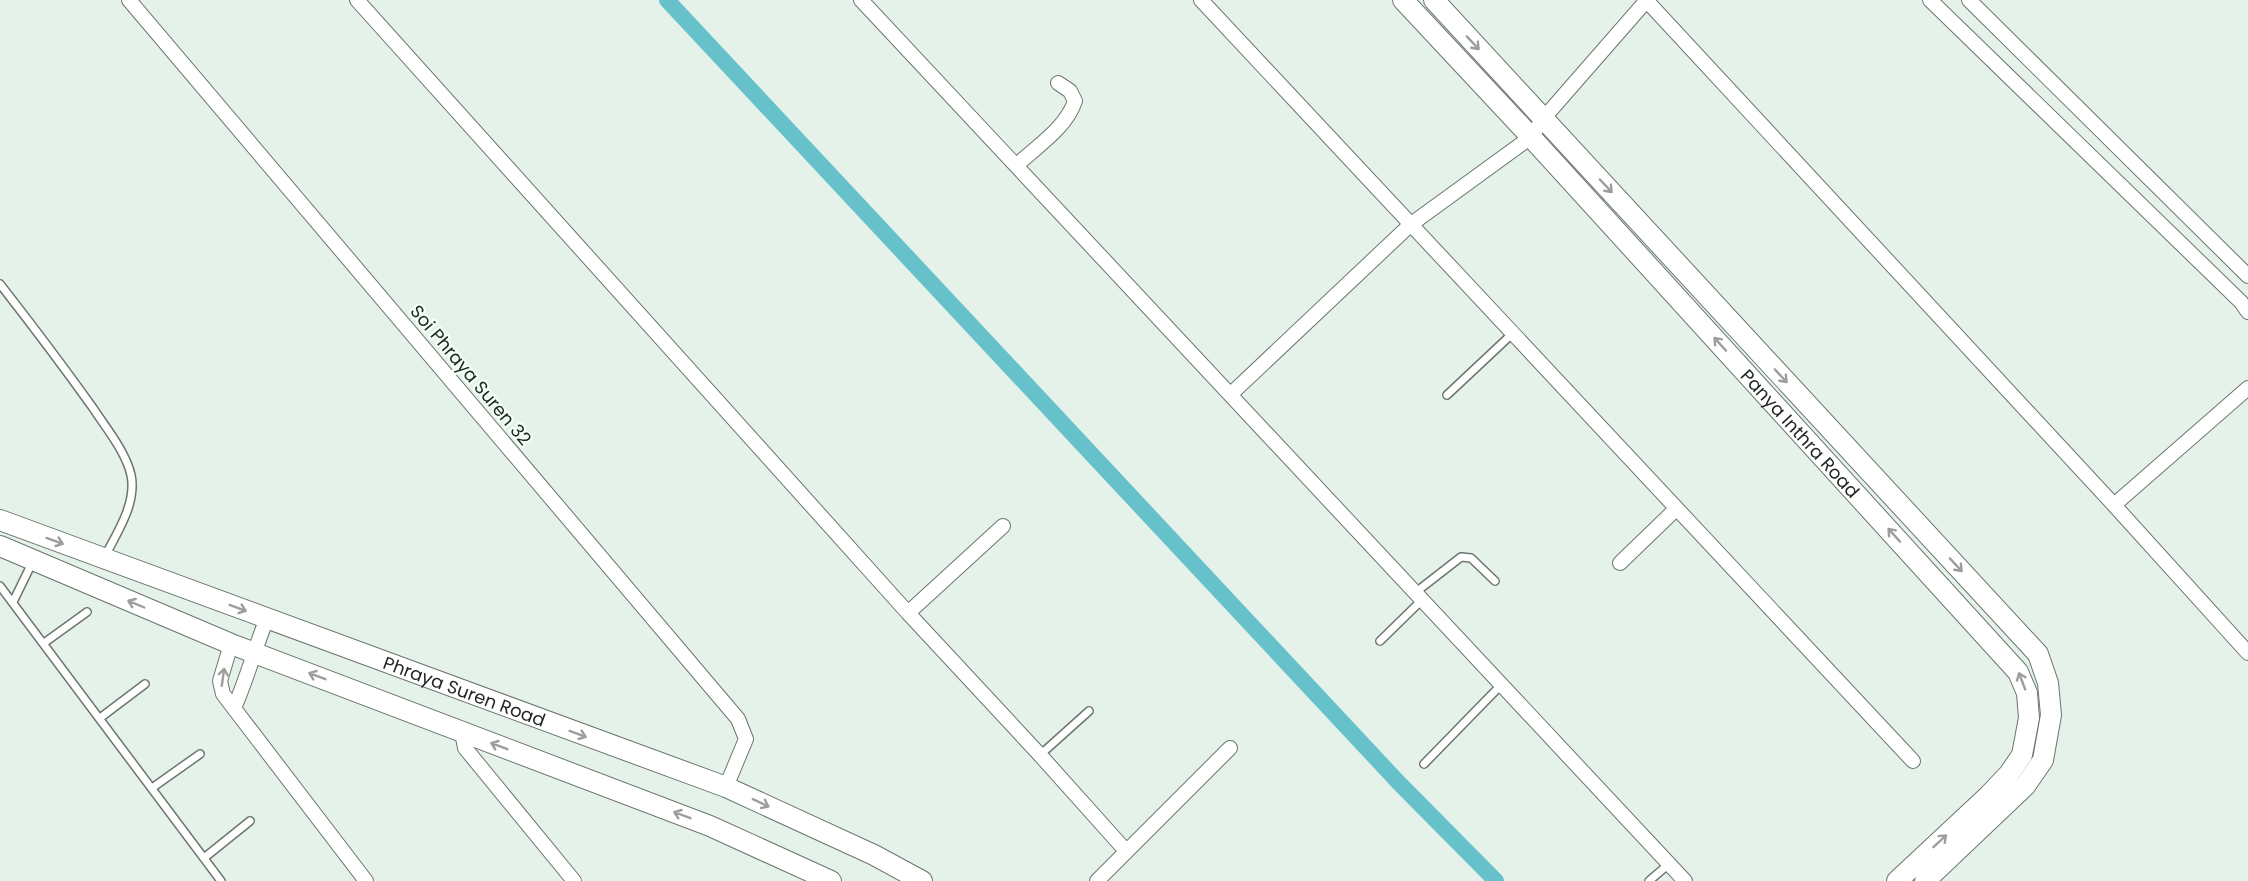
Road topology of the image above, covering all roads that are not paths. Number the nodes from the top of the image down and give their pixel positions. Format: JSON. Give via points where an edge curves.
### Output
{"nodes":[{"id":1,"x":129,"y":0,"type":"edge"},
{"id":2,"x":357,"y":0,"type":"edge"},
{"id":3,"x":861,"y":0,"type":"edge"},
{"id":4,"x":1202,"y":0,"type":"edge"},
{"id":5,"x":1403,"y":0,"type":"edge"},
{"id":6,"x":1434,"y":0,"type":"edge"},
{"id":7,"x":1646,"y":0,"type":"edge"},
{"id":8,"x":1930,"y":0,"type":"edge"},
{"id":9,"x":1969,"y":0,"type":"edge"},
{"id":10,"x":1058,"y":83,"type":"dead end"},
{"id":11,"x":1544,"y":119,"type":"junction"},
{"id":12,"x":1531,"y":137,"type":"junction"},
{"id":13,"x":1017,"y":165,"type":"junction"},
{"id":14,"x":1410,"y":225,"type":"junction"},
{"id":15,"x":2248,"y":276,"type":"edge"},
{"id":16,"x":0,"y":284,"type":"edge"},
{"id":17,"x":2248,"y":312,"type":"edge"},
{"id":18,"x":1512,"y":334,"type":"junction"},
{"id":19,"x":2248,"y":388,"type":"edge"},
{"id":20,"x":1231,"y":394,"type":"junction"},
{"id":21,"x":1447,"y":395,"type":"dead end"},
{"id":22,"x":2114,"y":505,"type":"junction"},
{"id":23,"x":1676,"y":509,"type":"junction"},
{"id":24,"x":0,"y":520,"type":"edge"},
{"id":25,"x":1004,"y":526,"type":"dead end"},
{"id":26,"x":0,"y":546,"type":"edge"},
{"id":27,"x":104,"y":559,"type":"junction"},
{"id":28,"x":33,"y":560,"type":"junction"},
{"id":29,"x":1620,"y":563,"type":"dead end"},
{"id":30,"x":1495,"y":581,"type":"dead end"},
{"id":31,"x":0,"y":586,"type":"edge"},
{"id":32,"x":1419,"y":596,"type":"junction"},
{"id":33,"x":13,"y":602,"type":"junction"},
{"id":34,"x":87,"y":612,"type":"dead end"},
{"id":35,"x":909,"y":613,"type":"junction"},
{"id":36,"x":267,"y":618,"type":"junction"},
{"id":37,"x":1380,"y":641,"type":"dead end"},
{"id":38,"x":44,"y":643,"type":"junction"},
{"id":39,"x":231,"y":644,"type":"junction"},
{"id":40,"x":253,"y":651,"type":"junction"},
{"id":41,"x":2248,"y":653,"type":"edge"},
{"id":42,"x":145,"y":684,"type":"dead end"},
{"id":43,"x":1502,"y":684,"type":"junction"},
{"id":44,"x":234,"y":708,"type":"junction"},
{"id":45,"x":1089,"y":711,"type":"dead end"},
{"id":46,"x":100,"y":718,"type":"junction"},
{"id":47,"x":462,"y":732,"type":"junction"},
{"id":48,"x":1230,"y":748,"type":"dead end"},
{"id":49,"x":200,"y":754,"type":"dead end"},
{"id":50,"x":1040,"y":755,"type":"junction"},
{"id":51,"x":1913,"y":761,"type":"dead end"},
{"id":52,"x":1424,"y":764,"type":"dead end"},
{"id":53,"x":726,"y":787,"type":"junction"},
{"id":54,"x":152,"y":788,"type":"junction"},
{"id":55,"x":250,"y":820,"type":"dead end"},
{"id":56,"x":1126,"y":851,"type":"junction"},
{"id":57,"x":204,"y":858,"type":"junction"},
{"id":58,"x":1669,"y":864,"type":"junction"},
{"id":59,"x":221,"y":881,"type":"edge"},
{"id":60,"x":366,"y":881,"type":"edge"},
{"id":61,"x":574,"y":881,"type":"edge"},
{"id":62,"x":831,"y":881,"type":"edge"},
{"id":63,"x":922,"y":881,"type":"edge"},
{"id":64,"x":1097,"y":881,"type":"edge"},
{"id":65,"x":1649,"y":881,"type":"edge"},
{"id":66,"x":1685,"y":881,"type":"edge"},
{"id":67,"x":1897,"y":881,"type":"edge"},
{"id":68,"x":1925,"y":881,"type":"edge"}],
"edges":[{"from":1,"to":53,"type":"street","name":"Soi Phraya Suren 32","via":[[738,719],[746,739]]},
{"from":2,"to":35,"type":"street"},
{"from":3,"to":13,"type":"street"},
{"from":4,"to":14,"type":"street"},
{"from":5,"to":12,"type":"street","name":"Panya Inthra Road"},
{"from":6,"to":11,"type":"street","name":"Panya Inthra Road","one_way":true},
{"from":7,"to":11,"type":"street"},
{"from":7,"to":22,"type":"street"},
{"from":8,"to":17,"type":"street"},
{"from":9,"to":15,"type":"street"},
{"from":10,"to":13,"type":"street","via":[[1075,100],[1072,111]]},
{"from":11,"to":12,"type":"street"},
{"from":11,"to":68,"type":"street","name":"Panya Inthra Road","one_way":true,"via":[[2038,654],[2048,683],[2052,715],[2043,760],[2025,786]]},
{"from":12,"to":14,"type":"street"},
{"from":67,"to":12,"type":"street","name":"Panya Inthra Road","one_way":true,"via":[[1988,796],[2022,755],[2029,718],[2027,693],[2018,672]]},
{"from":13,"to":20,"type":"street"},
{"from":14,"to":18,"type":"street"},
{"from":14,"to":20,"type":"street"},
{"from":16,"to":27,"type":"lane","via":[[59,359],[116,442],[131,476],[131,496],[124,520]]},
{"from":18,"to":21,"type":"lane"},
{"from":18,"to":23,"type":"street"},
{"from":19,"to":22,"type":"street"},
{"from":20,"to":32,"type":"street"},
{"from":22,"to":41,"type":"street"},
{"from":23,"to":29,"type":"street"},
{"from":23,"to":51,"type":"street"},
{"from":24,"to":27,"type":"street","name":"Phraya Suren Road","one_way":true},
{"from":25,"to":35,"type":"street"},
{"from":26,"to":28,"type":"street"},
{"from":27,"to":36,"type":"street","name":"Phraya Suren Road","one_way":true},
{"from":28,"to":33,"type":"lane"},
{"from":39,"to":28,"type":"street","one_way":true},
{"from":30,"to":32,"type":"lane","via":[[1471,558],[1461,557]]},
{"from":31,"to":33,"type":"lane"},
{"from":32,"to":37,"type":"lane"},
{"from":32,"to":43,"type":"street"},
{"from":33,"to":38,"type":"lane"},
{"from":34,"to":38,"type":"lane"},
{"from":35,"to":50,"type":"street"},
{"from":36,"to":40,"type":"street"},
{"from":36,"to":53,"type":"street","name":"Phraya Suren Road","one_way":true},
{"from":38,"to":46,"type":"lane"},
{"from":39,"to":40,"type":"street"},
{"from":44,"to":39,"type":"street","one_way":true,"via":[[223,694],[220,681]]},
{"from":40,"to":44,"type":"street"},
{"from":47,"to":40,"type":"street","one_way":true},
{"from":42,"to":46,"type":"lane"},
{"from":43,"to":52,"type":"lane"},
{"from":43,"to":58,"type":"street"},
{"from":44,"to":60,"type":"street"},
{"from":45,"to":50,"type":"lane"},
{"from":46,"to":54,"type":"lane"},
{"from":47,"to":61,"type":"street","via":[[465,748]]},
{"from":62,"to":47,"type":"street","one_way":true,"via":[[710,826]]},
{"from":48,"to":56,"type":"street"},
{"from":49,"to":54,"type":"lane"},
{"from":50,"to":56,"type":"street"},
{"from":53,"to":63,"type":"street","name":"Phraya Suren Road","one_way":true},
{"from":54,"to":57,"type":"lane"},
{"from":55,"to":57,"type":"lane"},
{"from":56,"to":64,"type":"street"},
{"from":57,"to":59,"type":"lane"},
{"from":58,"to":65,"type":"lane"},
{"from":58,"to":66,"type":"street"}]}
